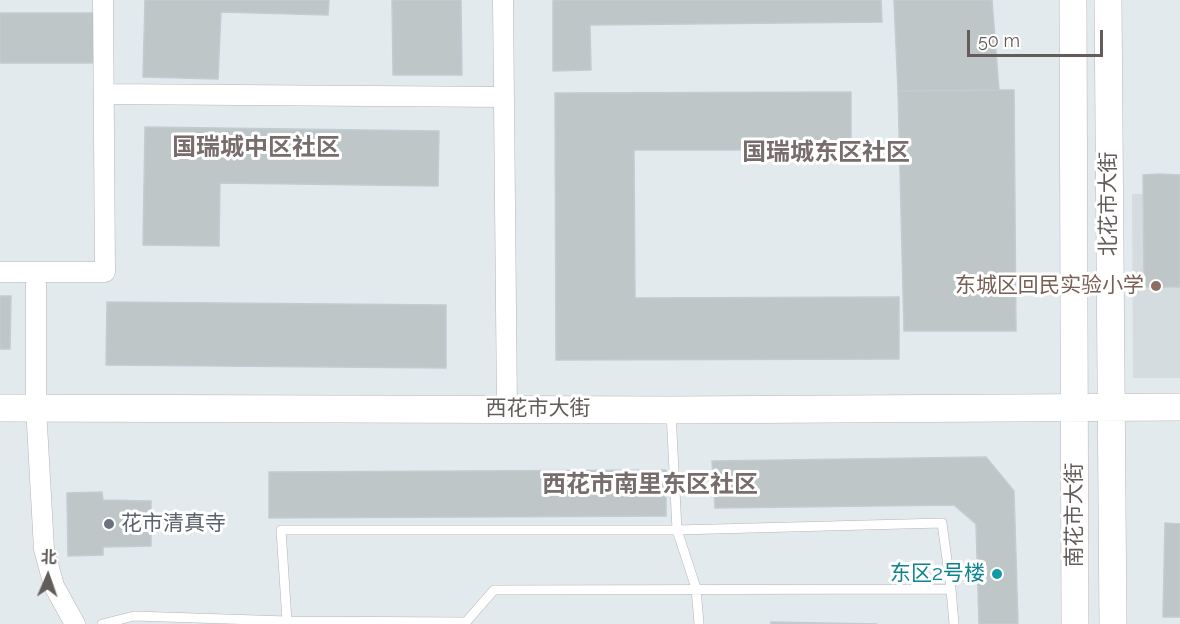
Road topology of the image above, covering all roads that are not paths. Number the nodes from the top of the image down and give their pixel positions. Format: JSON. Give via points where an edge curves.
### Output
{"nodes":[{"id":1,"x":103,"y":0,"type":"edge"},
{"id":2,"x":503,"y":0,"type":"edge"},
{"id":3,"x":1074,"y":0,"type":"edge"},
{"id":4,"x":1108,"y":0,"type":"edge"},
{"id":5,"x":104,"y":94,"type":"junction"},
{"id":6,"x":504,"y":97,"type":"junction"},
{"id":7,"x":0,"y":272,"type":"edge"},
{"id":8,"x":36,"y":272,"type":"junction"},
{"id":9,"x":36,"y":407,"type":"junction"},
{"id":10,"x":1075,"y":407,"type":"junction"},
{"id":11,"x":1110,"y":407,"type":"junction"},
{"id":12,"x":1180,"y":407,"type":"edge"},
{"id":13,"x":0,"y":408,"type":"edge"},
{"id":14,"x":507,"y":408,"type":"junction"},
{"id":15,"x":671,"y":410,"type":"junction"},
{"id":16,"x":677,"y":530,"type":"junction"},
{"id":17,"x":696,"y":588,"type":"junction"},
{"id":18,"x":951,"y":589,"type":"junction"},
{"id":19,"x":286,"y":621,"type":"junction"},
{"id":20,"x":466,"y":623,"type":"edge"},
{"id":21,"x":75,"y":624,"type":"edge"},
{"id":22,"x":102,"y":624,"type":"edge"},
{"id":23,"x":699,"y":624,"type":"edge"},
{"id":24,"x":954,"y":624,"type":"edge"},
{"id":25,"x":1075,"y":624,"type":"edge"},
{"id":26,"x":1113,"y":624,"type":"edge"}],
"edges":[{"from":1,"to":5,"type":"street"},
{"from":2,"to":6,"type":"street"},
{"from":3,"to":10,"type":"main road","name":"北花市大街"},
{"from":4,"to":11,"type":"main road","name":"北花市大街"},
{"from":5,"to":6,"type":"street"},
{"from":5,"to":8,"type":"street","via":[[105,272]]},
{"from":6,"to":14,"type":"street"},
{"from":7,"to":8,"type":"street"},
{"from":8,"to":9,"type":"street"},
{"from":9,"to":13,"type":"main road","name":"西花市大街"},
{"from":9,"to":14,"type":"main road","name":"西花市大街"},
{"from":9,"to":21,"type":"street","via":[[44,549],[54,586]]},
{"from":10,"to":11,"type":"main road","name":"西花市大街"},
{"from":10,"to":15,"type":"main road","name":"西花市大街"},
{"from":10,"to":25,"type":"main road","name":"南花市大街"},
{"from":11,"to":12,"type":"main road","name":"西花市大街"},
{"from":11,"to":26,"type":"main road","name":"南花市大街"},
{"from":14,"to":15,"type":"main road","name":"西花市大街"},
{"from":15,"to":16,"type":"lane"},
{"from":16,"to":17,"type":"lane"},
{"from":16,"to":18,"type":"lane","via":[[942,523]]},
{"from":16,"to":19,"type":"lane","via":[[281,530]]},
{"from":17,"to":18,"type":"lane"},
{"from":17,"to":20,"type":"lane","via":[[494,590]]},
{"from":17,"to":23,"type":"lane"},
{"from":18,"to":24,"type":"lane"},
{"from":19,"to":20,"type":"lane"},
{"from":19,"to":22,"type":"lane","via":[[134,616]]}]}
